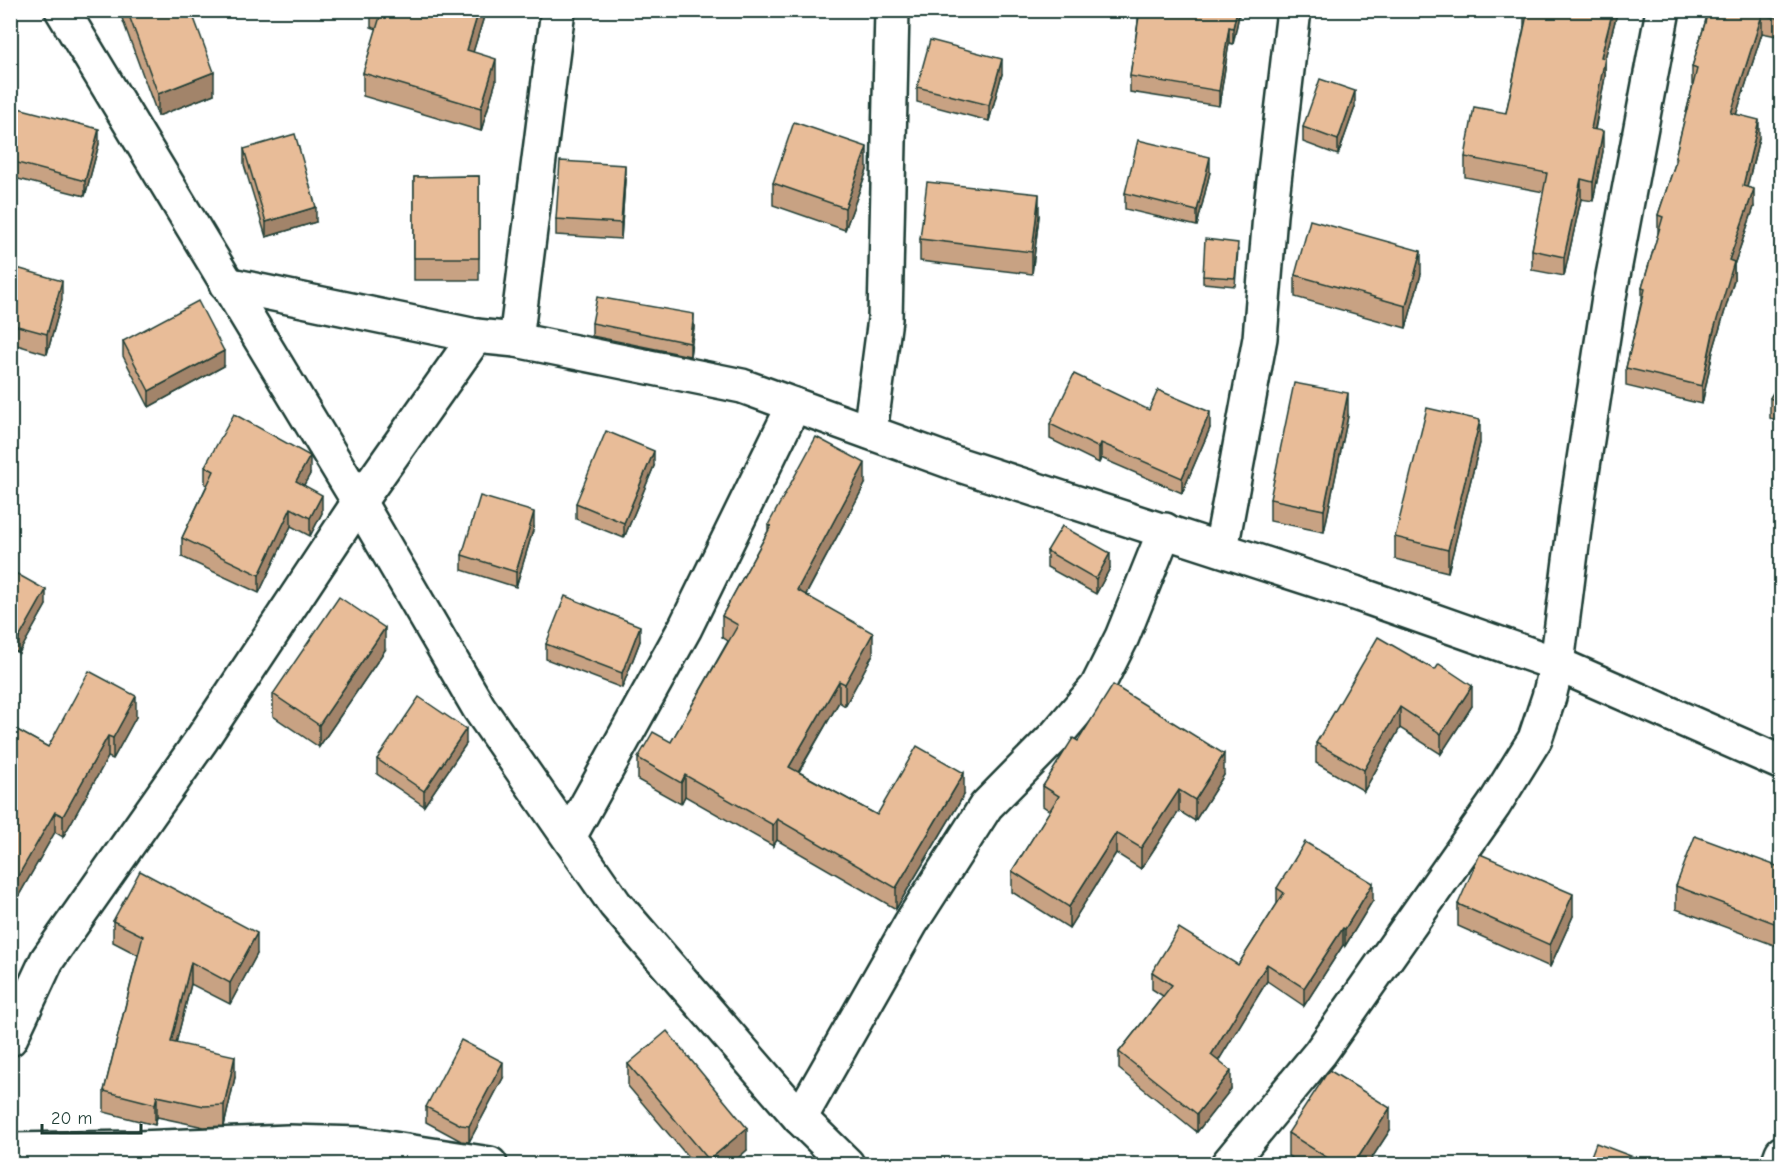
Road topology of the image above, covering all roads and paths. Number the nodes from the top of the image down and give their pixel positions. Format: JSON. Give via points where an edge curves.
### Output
{"nodes":[{"id":1,"x":62,"y":10,"type":"edge"},
{"id":2,"x":558,"y":10,"type":"edge"},
{"id":3,"x":892,"y":10,"type":"edge"},
{"id":4,"x":1294,"y":10,"type":"edge"},
{"id":5,"x":1664,"y":10,"type":"edge"},
{"id":6,"x":226,"y":284,"type":"junction"},
{"id":7,"x":476,"y":336,"type":"junction"},
{"id":8,"x":516,"y":340,"type":"junction"},
{"id":9,"x":794,"y":405,"type":"junction"},
{"id":10,"x":870,"y":432,"type":"junction"},
{"id":11,"x":359,"y":502,"type":"junction"},
{"id":12,"x":1165,"y":530,"type":"junction"},
{"id":13,"x":1221,"y":549,"type":"junction"},
{"id":14,"x":1557,"y":664,"type":"junction"},
{"id":15,"x":1782,"y":763,"type":"edge"},
{"id":16,"x":568,"y":837,"type":"junction"},
{"id":17,"x":10,"y":1039,"type":"edge"},
{"id":18,"x":800,"y":1118,"type":"junction"},
{"id":19,"x":10,"y":1150,"type":"edge"},
{"id":20,"x":1782,"y":1153,"type":"edge"},
{"id":21,"x":490,"y":1164,"type":"edge"},
{"id":22,"x":847,"y":1164,"type":"edge"},
{"id":23,"x":1228,"y":1164,"type":"edge"},
{"id":24,"x":1778,"y":1164,"type":"edge"}],
"edges":[{"from":1,"to":6,"type":"street"},
{"from":2,"to":8,"type":"street"},
{"from":3,"to":10,"type":"street","via":[[885,319]]},
{"from":4,"to":13,"type":"street","via":[[1260,338]]},
{"from":5,"to":14,"type":"street","via":[[1609,297]]},
{"from":6,"to":7,"type":"street"},
{"from":6,"to":11,"type":"street"},
{"from":7,"to":8,"type":"street"},
{"from":7,"to":11,"type":"street"},
{"from":8,"to":9,"type":"street","via":[[742,386]]},
{"from":9,"to":10,"type":"street"},
{"from":9,"to":16,"type":"street","via":[[685,628]]},
{"from":10,"to":12,"type":"street"},
{"from":11,"to":16,"type":"street","via":[[479,708]]},
{"from":11,"to":17,"type":"street","via":[[202,739],[47,960]]},
{"from":12,"to":13,"type":"street"},
{"from":12,"to":18,"type":"street","via":[[1122,637],[1097,687],[986,806],[911,923]]},
{"from":13,"to":14,"type":"street"},
{"from":14,"to":15,"type":"street"},
{"from":14,"to":23,"type":"street","via":[[1535,739],[1494,805],[1320,1053]]},
{"from":16,"to":18,"type":"street","via":[[615,904]]},
{"from":18,"to":22,"type":"street"},
{"from":19,"to":21,"type":"street","via":[[288,1142],[361,1144]]},
{"from":20,"to":24,"type":"street"}]}
